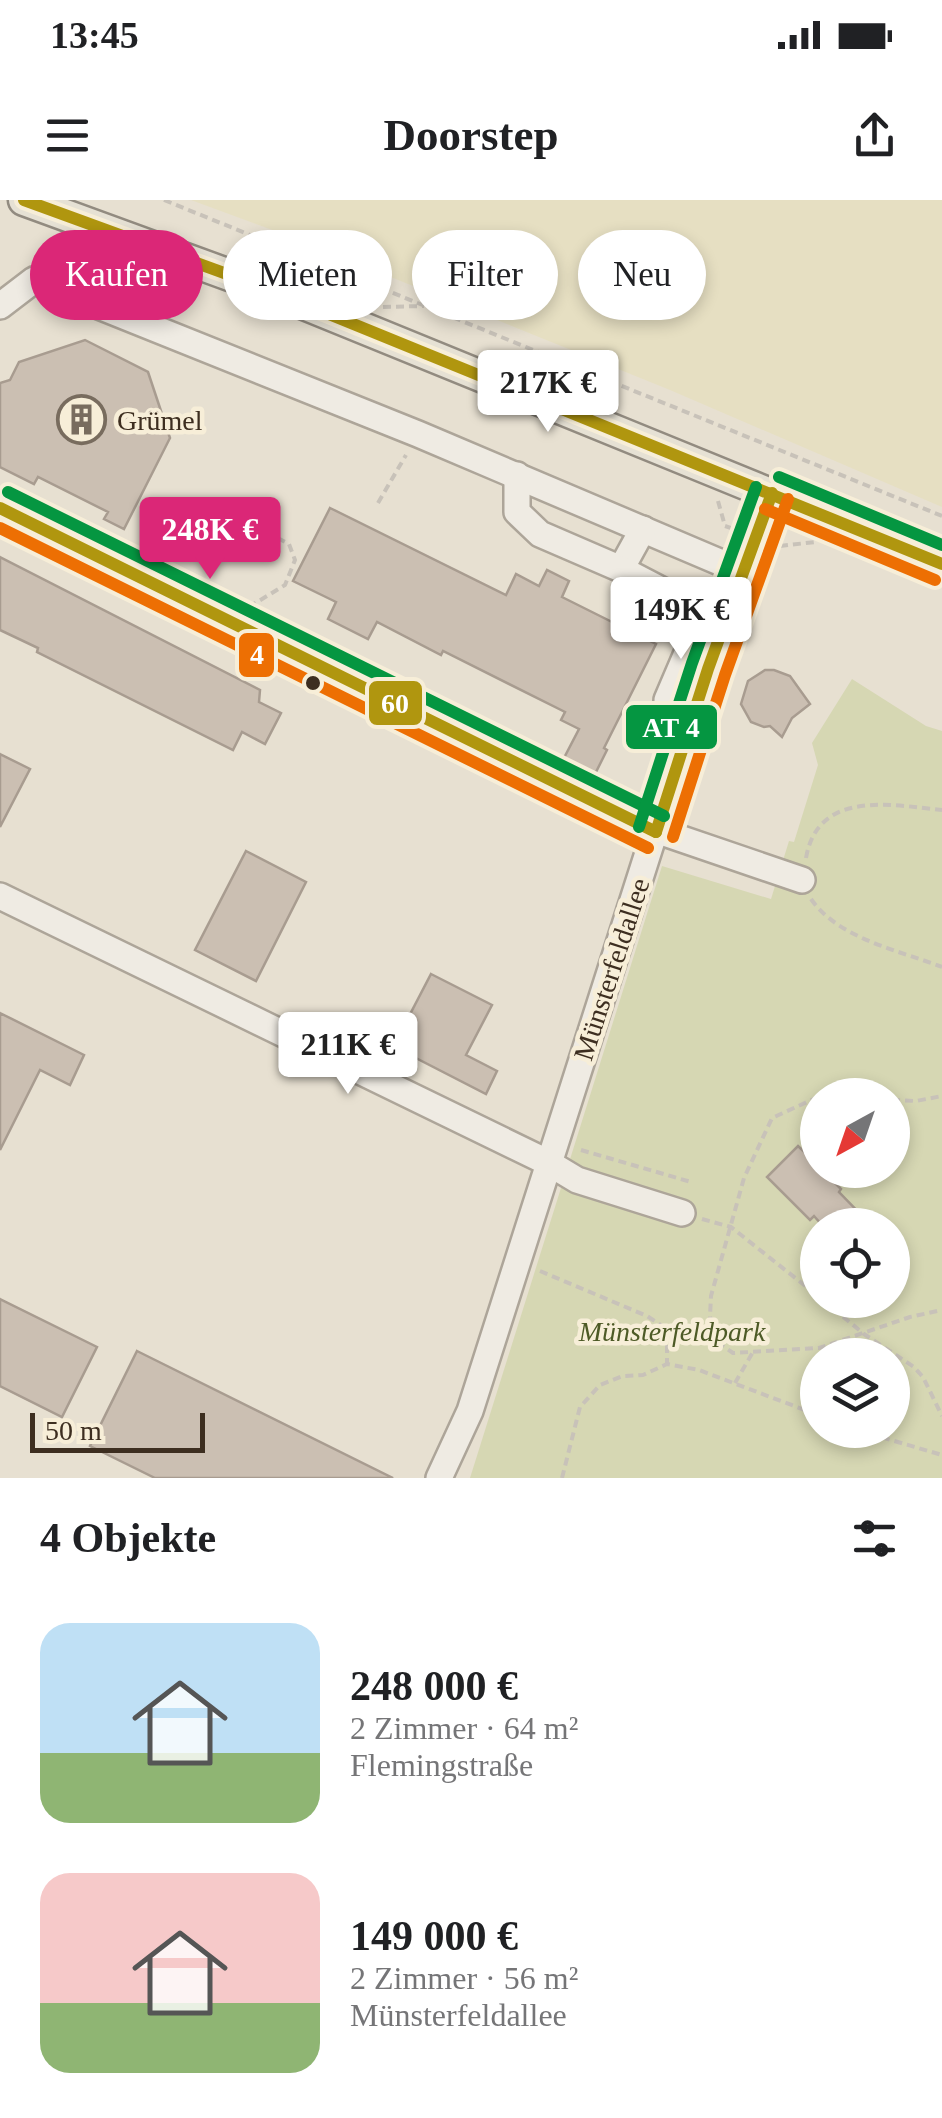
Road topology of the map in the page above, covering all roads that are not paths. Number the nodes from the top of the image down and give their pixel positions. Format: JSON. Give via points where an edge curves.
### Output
{"nodes":[{"id":1,"x":24,"y":200,"type":"edge"},
{"id":2,"x":0,"y":306,"type":"edge"},
{"id":3,"x":517,"y":475,"type":"junction"},
{"id":4,"x":772,"y":492,"type":"junction"},
{"id":5,"x":0,"y":508,"type":"edge"},
{"id":6,"x":643,"y":529,"type":"junction"},
{"id":7,"x":942,"y":564,"type":"edge"},
{"id":8,"x":621,"y":570,"type":"junction"},
{"id":9,"x":743,"y":572,"type":"junction"},
{"id":10,"x":685,"y":737,"type":"junction"},
{"id":11,"x":656,"y":832,"type":"junction"},
{"id":12,"x":802,"y":880,"type":"road end"},
{"id":13,"x":0,"y":896,"type":"edge"},
{"id":14,"x":547,"y":1162,"type":"junction"},
{"id":15,"x":682,"y":1213,"type":"dead end"},
{"id":16,"x":439,"y":1478,"type":"edge"}],
"edges":[{"from":1,"to":4,"type":"main road","via":[[265,288]]},
{"from":2,"to":3,"type":"street","via":[[34,280]]},
{"from":3,"to":6,"type":"street"},
{"from":3,"to":8,"type":"street","via":[[518,512],[540,534]]},
{"from":4,"to":7,"type":"main road"},
{"from":4,"to":9,"type":"street","name":"Münsterfeldallee"},
{"from":5,"to":11,"type":"street"},
{"from":6,"to":8,"type":"street"},
{"from":6,"to":9,"type":"street"},
{"from":8,"to":10,"type":"street","via":[[671,594],[691,644],[667,700],[668,722]]},
{"from":9,"to":10,"type":"street","name":"Münsterfeldallee"},
{"from":10,"to":11,"type":"street","name":"Münsterfeldallee"},
{"from":11,"to":12,"type":"street"},
{"from":11,"to":14,"type":"street","name":"Münsterfeldallee"},
{"from":13,"to":14,"type":"street"},
{"from":14,"to":15,"type":"street","via":[[577,1180]]},
{"from":14,"to":16,"type":"street","name":"Münsterfeldallee","via":[[470,1411]]}]}
